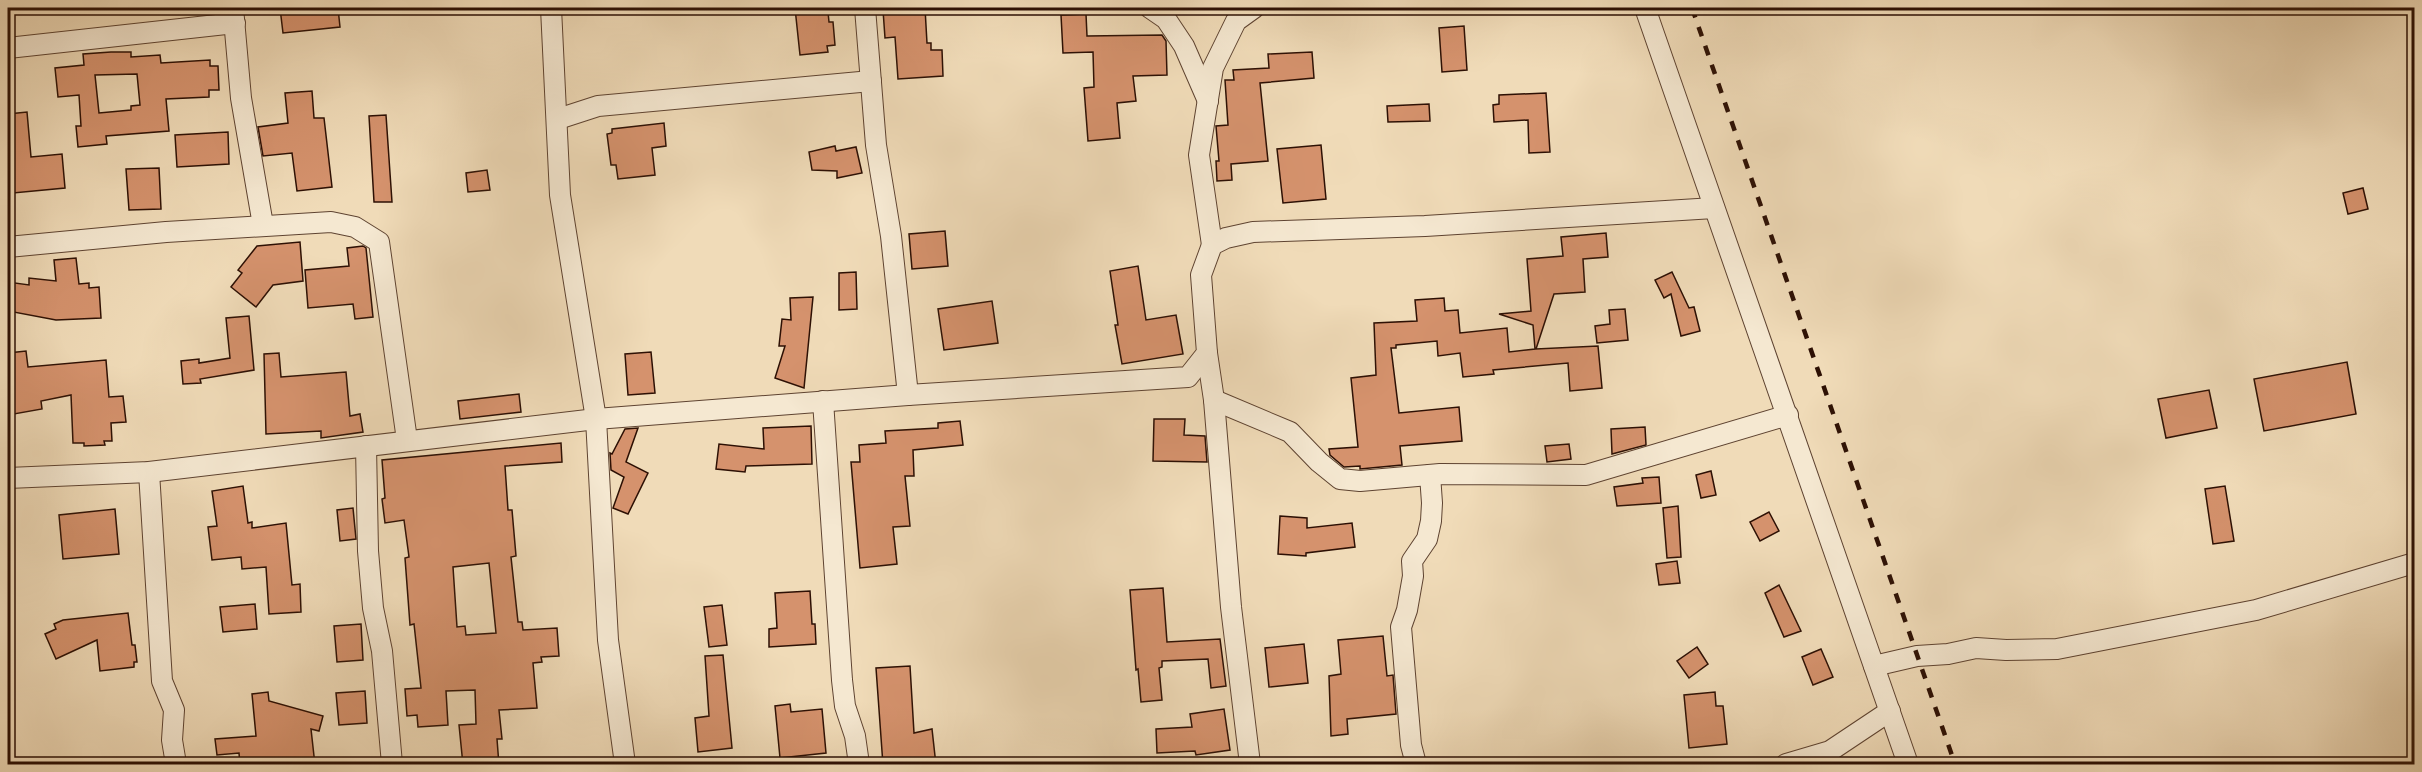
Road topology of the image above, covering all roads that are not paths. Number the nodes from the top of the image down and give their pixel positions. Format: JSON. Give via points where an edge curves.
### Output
{"nodes":[{"id":1,"x":551,"y":8,"type":"edge"},
{"id":2,"x":865,"y":8,"type":"edge"},
{"id":3,"x":1150,"y":8,"type":"edge"},
{"id":4,"x":1254,"y":8,"type":"edge"},
{"id":5,"x":1645,"y":8,"type":"edge"},
{"id":6,"x":234,"y":15,"type":"edge"},
{"id":7,"x":8,"y":48,"type":"edge"},
{"id":8,"x":871,"y":81,"type":"junction"},
{"id":9,"x":1208,"y":101,"type":"junction"},
{"id":10,"x":558,"y":119,"type":"junction"},
{"id":11,"x":1714,"y":208,"type":"junction"},
{"id":12,"x":263,"y":225,"type":"junction"},
{"id":13,"x":1212,"y":245,"type":"junction"},
{"id":14,"x":8,"y":247,"type":"edge"},
{"id":15,"x":1208,"y":353,"type":"junction"},
{"id":16,"x":908,"y":395,"type":"junction"},
{"id":17,"x":1215,"y":400,"type":"junction"},
{"id":18,"x":823,"y":401,"type":"junction"},
{"id":19,"x":1788,"y":415,"type":"junction"},
{"id":20,"x":596,"y":419,"type":"junction"},
{"id":21,"x":406,"y":440,"type":"junction"},
{"id":22,"x":366,"y":446,"type":"junction"},
{"id":23,"x":149,"y":472,"type":"junction"},
{"id":24,"x":1430,"y":475,"type":"junction"},
{"id":25,"x":8,"y":478,"type":"edge"},
{"id":26,"x":2415,"y":563,"type":"edge"},
{"id":27,"x":1874,"y":666,"type":"junction"},
{"id":28,"x":1890,"y":711,"type":"junction"},
{"id":29,"x":176,"y":765,"type":"edge"},
{"id":30,"x":392,"y":765,"type":"edge"},
{"id":31,"x":625,"y":765,"type":"edge"},
{"id":32,"x":859,"y":765,"type":"edge"},
{"id":33,"x":1250,"y":765,"type":"edge"},
{"id":34,"x":1416,"y":765,"type":"edge"},
{"id":35,"x":1786,"y":765,"type":"edge"},
{"id":36,"x":1908,"y":765,"type":"edge"}],
"edges":[{"from":1,"to":10,"type":"street"},
{"from":2,"to":8,"type":"street"},
{"from":3,"to":9,"type":"street","via":[[1166,19],[1184,46]]},
{"from":4,"to":9,"type":"street","via":[[1236,21],[1213,68]]},
{"from":5,"to":11,"type":"street"},
{"from":6,"to":7,"type":"street"},
{"from":6,"to":12,"type":"street","via":[[242,98]]},
{"from":8,"to":10,"type":"street","via":[[598,106]]},
{"from":8,"to":16,"type":"street"},
{"from":9,"to":13,"type":"street","via":[[1199,155]]},
{"from":10,"to":20,"type":"street","via":[[560,195]]},
{"from":11,"to":13,"type":"street","via":[[1253,232]]},
{"from":11,"to":19,"type":"street"},
{"from":12,"to":14,"type":"street"},
{"from":12,"to":21,"type":"street","via":[[331,222],[356,227],[379,242]]},
{"from":13,"to":15,"type":"street","via":[[1201,275]]},
{"from":15,"to":16,"type":"street","via":[[1188,377]]},
{"from":15,"to":17,"type":"street"},
{"from":16,"to":18,"type":"street"},
{"from":17,"to":24,"type":"street","via":[[1290,432],[1340,479]]},
{"from":17,"to":33,"type":"street","via":[[1231,607]]},
{"from":18,"to":20,"type":"street"},
{"from":18,"to":32,"type":"street","via":[[842,680]]},
{"from":19,"to":24,"type":"street","via":[[1587,475]]},
{"from":19,"to":27,"type":"street"},
{"from":20,"to":21,"type":"street"},
{"from":20,"to":31,"type":"street","via":[[608,640]]},
{"from":21,"to":22,"type":"street"},
{"from":22,"to":23,"type":"street"},
{"from":22,"to":30,"type":"street","via":[[371,585],[382,651]]},
{"from":23,"to":25,"type":"street"},
{"from":23,"to":29,"type":"street","via":[[162,681],[174,710],[172,740]]},
{"from":24,"to":34,"type":"street","via":[[1431,521],[1427,539],[1412,561],[1413,576],[1401,627]]},
{"from":26,"to":27,"type":"street","via":[[2256,610],[2057,649],[1976,648]]},
{"from":27,"to":28,"type":"street"},
{"from":28,"to":35,"type":"street","via":[[1830,751]]},
{"from":28,"to":36,"type":"street"}]}
